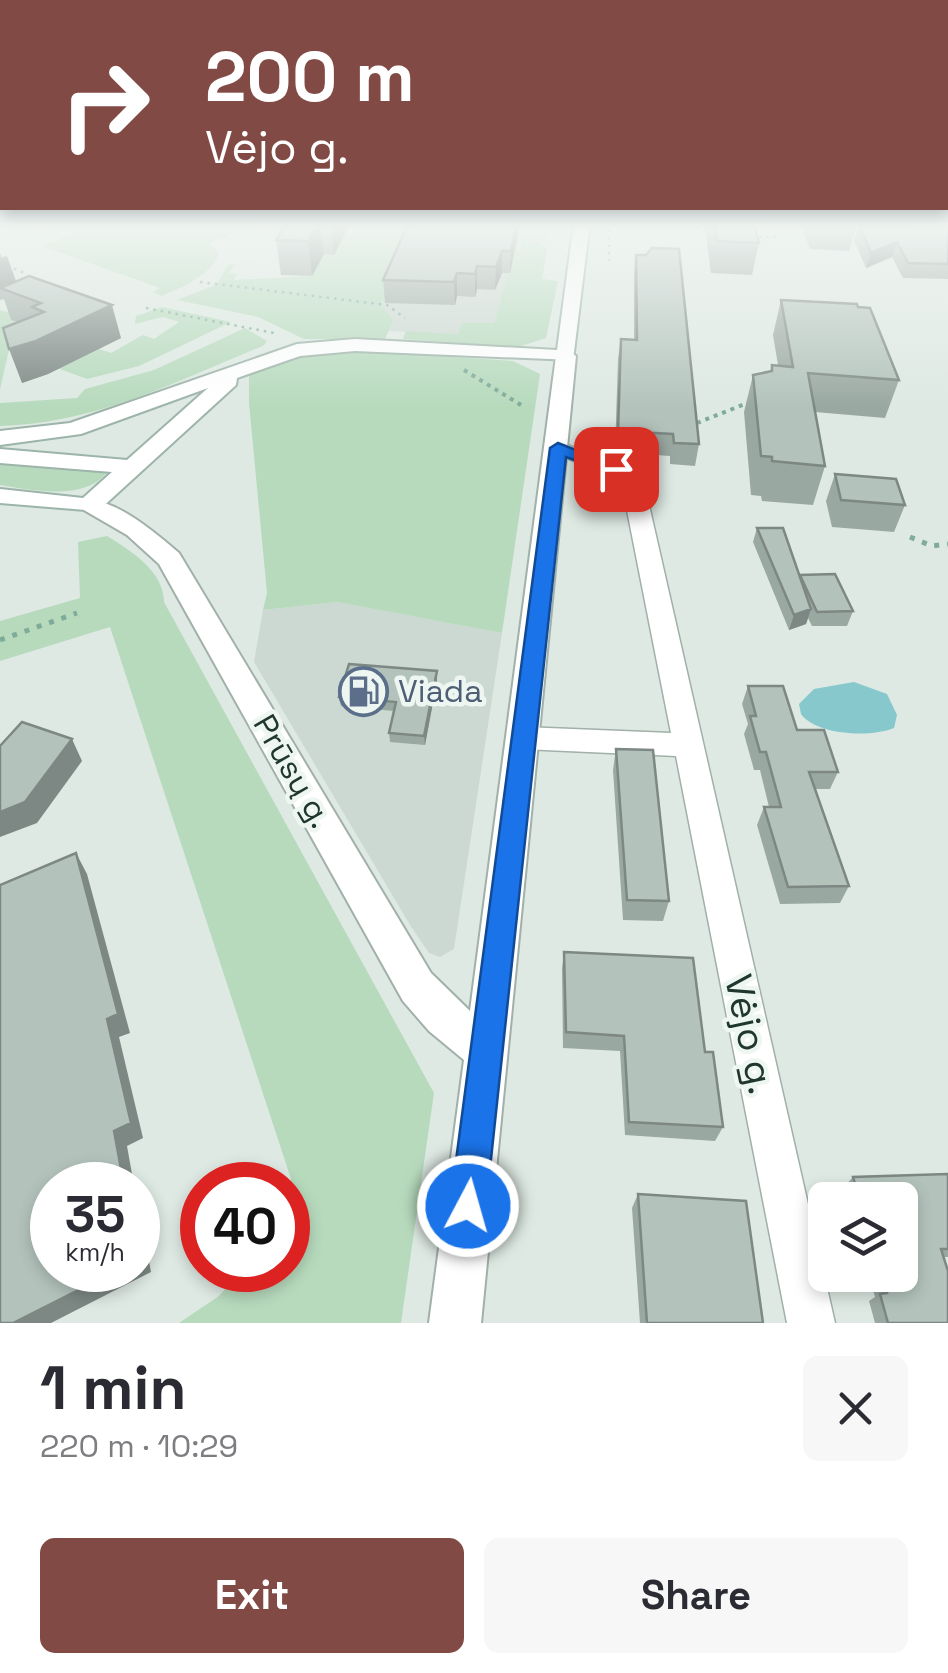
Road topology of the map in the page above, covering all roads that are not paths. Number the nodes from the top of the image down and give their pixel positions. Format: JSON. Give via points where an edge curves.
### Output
{"nodes":[{"id":1,"x":575,"y":284,"type":"edge"},
{"id":2,"x":566,"y":356,"type":"junction"},
{"id":3,"x":251,"y":363,"type":"junction"},
{"id":4,"x":0,"y":438,"type":"edge"},
{"id":5,"x":558,"y":448,"type":"junction"},
{"id":6,"x":0,"y":456,"type":"edge"},
{"id":7,"x":132,"y":467,"type":"junction"},
{"id":8,"x":0,"y":496,"type":"edge"},
{"id":9,"x":89,"y":506,"type":"junction"},
{"id":10,"x":523,"y":738,"type":"junction"},
{"id":11,"x":688,"y":746,"type":"junction"},
{"id":12,"x":486,"y":1051,"type":"junction"},
{"id":13,"x":455,"y":1323,"type":"edge"},
{"id":14,"x":811,"y":1323,"type":"edge"}],
"edges":[{"from":1,"to":2,"type":"main road"},
{"from":2,"to":3,"type":"main road","via":[[324,347]]},
{"from":2,"to":5,"type":"main road"},
{"from":3,"to":4,"type":"main road","via":[[134,410],[73,428]]},
{"from":3,"to":7,"type":"main road"},
{"from":5,"to":10,"type":"main road"},
{"from":5,"to":11,"type":"street","name":"Vėjo g.","via":[[616,469],[633,483]]},
{"from":6,"to":7,"type":"main road"},
{"from":7,"to":9,"type":"main road"},
{"from":8,"to":9,"type":"main road","name":"Prūsų g."},
{"from":9,"to":12,"type":"main road","name":"Prūsų g.","via":[[136,530],[170,560],[417,987]]},
{"from":10,"to":11,"type":"street"},
{"from":10,"to":12,"type":"main road"},
{"from":11,"to":14,"type":"street","name":"Vėjo g."},
{"from":12,"to":13,"type":"main road"}]}
